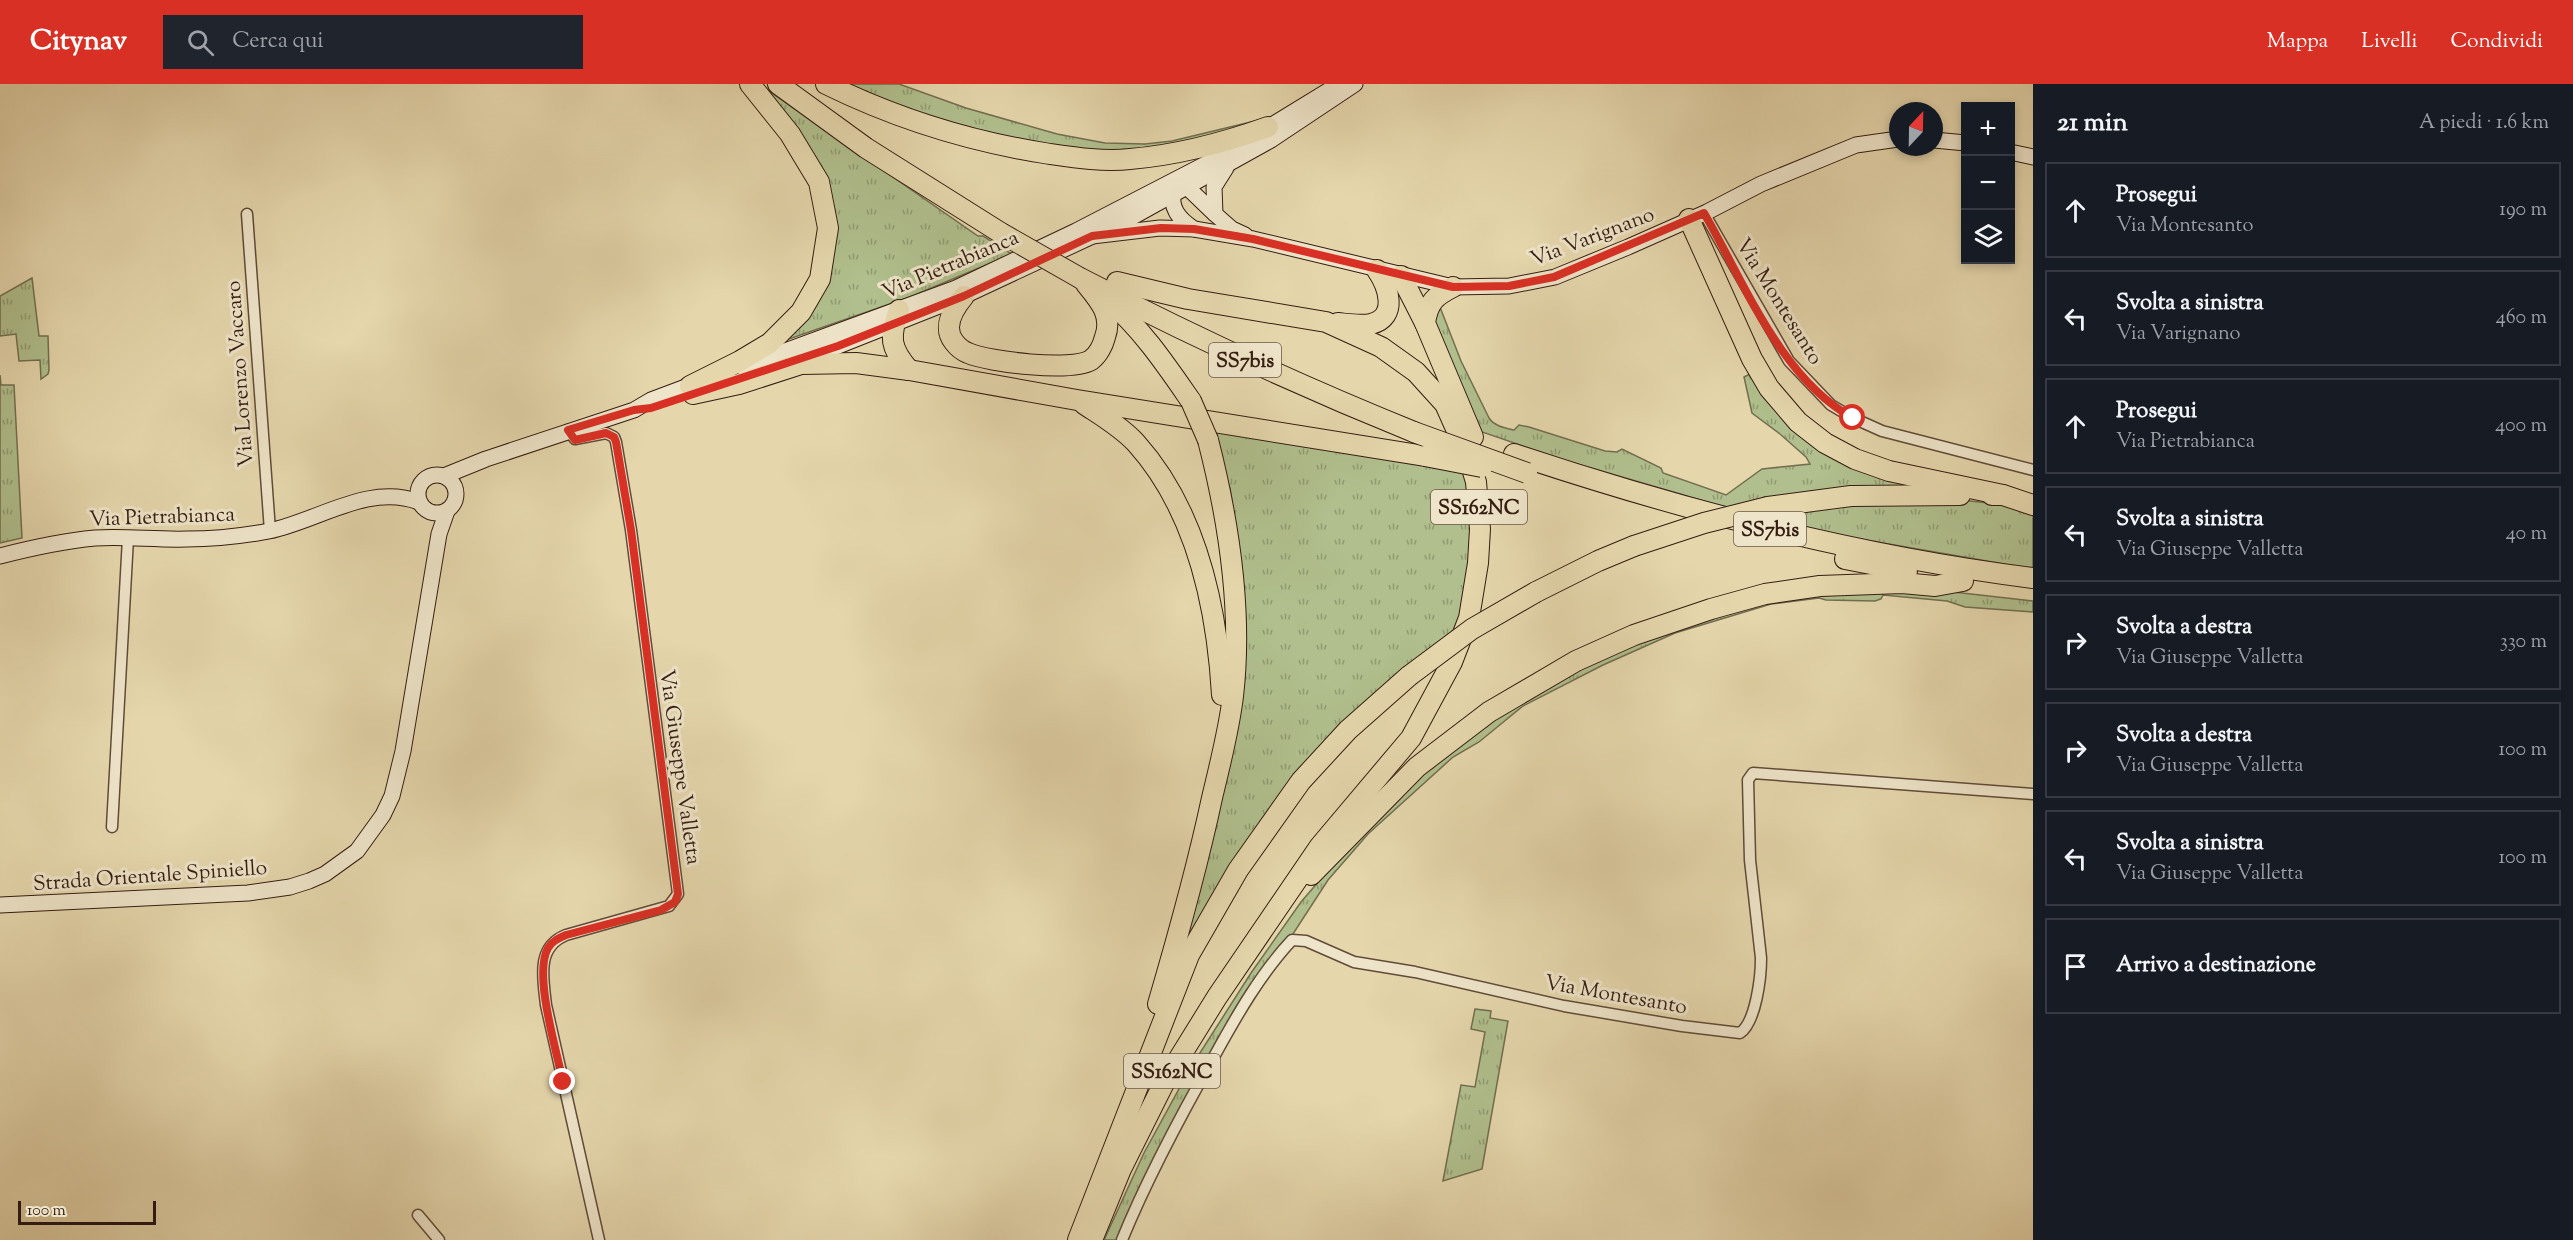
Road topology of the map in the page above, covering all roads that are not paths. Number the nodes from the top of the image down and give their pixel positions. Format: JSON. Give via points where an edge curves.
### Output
{"nodes":[{"id":1,"x":750,"y":84,"type":"edge"},
{"id":2,"x":778,"y":84,"type":"edge"},
{"id":3,"x":798,"y":84,"type":"edge"},
{"id":4,"x":826,"y":84,"type":"edge"},
{"id":5,"x":1339,"y":84,"type":"edge"},
{"id":6,"x":1355,"y":84,"type":"edge"},
{"id":7,"x":1268,"y":127,"type":"junction"},
{"id":8,"x":1889,"y":140,"type":"edge"},
{"id":9,"x":1943,"y":141,"type":"edge"},
{"id":10,"x":1961,"y":143,"type":"edge"},
{"id":11,"x":2015,"y":153,"type":"edge"},
{"id":12,"x":2033,"y":157,"type":"edge"},
{"id":13,"x":1228,"y":164,"type":"junction"},
{"id":14,"x":1182,"y":184,"type":"junction"},
{"id":15,"x":1173,"y":195,"type":"junction"},
{"id":16,"x":247,"y":214,"type":"dead end"},
{"id":17,"x":1215,"y":214,"type":"junction"},
{"id":18,"x":1696,"y":216,"type":"junction"},
{"id":19,"x":1007,"y":229,"type":"junction"},
{"id":20,"x":1194,"y":229,"type":"junction"},
{"id":21,"x":1092,"y":236,"type":"junction"},
{"id":22,"x":1253,"y":239,"type":"junction"},
{"id":23,"x":1377,"y":270,"type":"junction"},
{"id":24,"x":1083,"y":271,"type":"junction"},
{"id":25,"x":1401,"y":276,"type":"junction"},
{"id":26,"x":1117,"y":282,"type":"junction"},
{"id":27,"x":1453,"y":287,"type":"junction"},
{"id":28,"x":964,"y":296,"type":"junction"},
{"id":29,"x":897,"y":317,"type":"junction"},
{"id":30,"x":1326,"y":322,"type":"junction"},
{"id":31,"x":1425,"y":323,"type":"junction"},
{"id":32,"x":909,"y":370,"type":"junction"},
{"id":33,"x":691,"y":390,"type":"junction"},
{"id":34,"x":1077,"y":400,"type":"junction"},
{"id":35,"x":1416,"y":426,"type":"junction"},
{"id":36,"x":568,"y":430,"type":"junction"},
{"id":37,"x":475,"y":464,"type":"junction"},
{"id":38,"x":2033,"y":470,"type":"edge"},
{"id":39,"x":1527,"y":473,"type":"junction"},
{"id":40,"x":444,"y":476,"type":"junction"},
{"id":41,"x":421,"y":483,"type":"junction"},
{"id":42,"x":2003,"y":495,"type":"junction"},
{"id":43,"x":456,"y":496,"type":"junction"},
{"id":44,"x":359,"y":502,"type":"junction"},
{"id":45,"x":2033,"y":505,"type":"edge"},
{"id":46,"x":423,"y":507,"type":"junction"},
{"id":47,"x":447,"y":511,"type":"junction"},
{"id":48,"x":270,"y":531,"type":"junction"},
{"id":49,"x":440,"y":534,"type":"junction"},
{"id":50,"x":128,"y":538,"type":"junction"},
{"id":51,"x":0,"y":556,"type":"edge"},
{"id":52,"x":2033,"y":578,"type":"edge"},
{"id":53,"x":1963,"y":581,"type":"junction"},
{"id":54,"x":2033,"y":591,"type":"edge"},
{"id":55,"x":1411,"y":738,"type":"junction"},
{"id":56,"x":1225,"y":743,"type":"junction"},
{"id":57,"x":2033,"y":794,"type":"edge"},
{"id":58,"x":112,"y":827,"type":"dead end"},
{"id":59,"x":0,"y":905,"type":"edge"},
{"id":60,"x":1274,"y":914,"type":"junction"},
{"id":61,"x":1141,"y":1074,"type":"junction"},
{"id":62,"x":418,"y":1215,"type":"dead end"},
{"id":63,"x":439,"y":1240,"type":"edge"},
{"id":64,"x":599,"y":1240,"type":"edge"},
{"id":65,"x":1078,"y":1240,"type":"edge"},
{"id":66,"x":1092,"y":1240,"type":"edge"},
{"id":67,"x":1122,"y":1240,"type":"edge"}],
"edges":[{"from":1,"to":33,"type":"highway","via":[[790,134],[819,182],[828,228],[820,279],[801,312],[770,343]]},
{"from":2,"to":19,"type":"highway","number":"SS7bis","via":[[866,148]]},
{"from":3,"to":19,"type":"highway","number":"SS7bis"},
{"from":4,"to":7,"type":"highway","via":[[905,118],[969,138],[1077,158],[1128,160],[1180,153]]},
{"from":5,"to":7,"type":"main road","name":"Via Pietrabianca"},
{"from":6,"to":13,"type":"main road","name":"Via Pietrabianca"},
{"from":7,"to":14,"type":"main road","name":"Via Pietrabianca"},
{"from":8,"to":18,"type":"main road","name":"Via Varignano","via":[[1856,145]]},
{"from":9,"to":10,"type":"main road"},
{"from":11,"to":12,"type":"main road"},
{"from":13,"to":14,"type":"main road","name":"Via Pietrabianca"},
{"from":13,"to":17,"type":"main road","via":[[1214,187]]},
{"from":14,"to":15,"type":"main road"},
{"from":14,"to":17,"type":"main road","name":"Via Varignano"},
{"from":14,"to":29,"type":"main road","name":"Via Pietrabianca"},
{"from":15,"to":20,"type":"main road","via":[[1179,219]]},
{"from":15,"to":21,"type":"main road","name":"Via Pietrabianca"},
{"from":16,"to":48,"type":"street","name":"Via Lorenzo Vaccaro"},
{"from":17,"to":22,"type":"main road","name":"Via Varignano","via":[[1232,229]]},
{"from":18,"to":27,"type":"main road","name":"Via Varignano","via":[[1554,277],[1509,286]]},
{"from":18,"to":38,"type":"street","name":"Via Montesanto","via":[[1789,361],[1831,405],[1882,431]]},
{"from":18,"to":42,"type":"highway","via":[[1752,358],[1769,388],[1798,422],[1855,459],[1889,471]]},
{"from":19,"to":24,"type":"highway","number":"SS7bis"},
{"from":20,"to":21,"type":"main road","name":"Via Varignano","via":[[1161,228]]},
{"from":20,"to":22,"type":"main road","name":"Via Varignano"},
{"from":21,"to":28,"type":"main road","name":"Via Pietrabianca"},
{"from":22,"to":23,"type":"main road","name":"Via Varignano"},
{"from":23,"to":25,"type":"main road","name":"Via Varignano"},
{"from":23,"to":30,"type":"highway","via":[[1389,297],[1388,309],[1381,319],[1371,324]]},
{"from":24,"to":26,"type":"highway","number":"SS7bis"},
{"from":24,"to":28,"type":"highway","via":[[1104,306],[1109,327],[1092,360],[1071,366],[1018,363],[969,354],[952,340],[950,320]]},
{"from":24,"to":35,"type":"highway","number":"SS7bis","via":[[1180,330],[1323,396]]},
{"from":24,"to":56,"type":"highway","bridge":true,"via":[[1159,355],[1191,401],[1208,440],[1225,508],[1232,567],[1233,695]]},
{"from":25,"to":27,"type":"main road","name":"Via Varignano"},
{"from":25,"to":31,"type":"highway"},
{"from":26,"to":30,"type":"highway","number":"SS162NC","via":[[1188,299]]},
{"from":26,"to":35,"type":"highway","number":"SS7bis"},
{"from":27,"to":31,"type":"highway","via":[[1432,300]]},
{"from":28,"to":29,"type":"main road","name":"Via Pietrabianca"},
{"from":29,"to":32,"type":"highway","via":[[893,345]]},
{"from":29,"to":33,"type":"main road","name":"Via Pietrabianca"},
{"from":30,"to":55,"type":"highway","number":"SS162NC","via":[[1381,347],[1416,372],[1445,404],[1476,482],[1478,563],[1469,618],[1452,662]]},
{"from":31,"to":55,"type":"highway","via":[[1468,422],[1492,500],[1493,527],[1489,581],[1474,636],[1438,704]]},
{"from":32,"to":33,"type":"highway","via":[[856,363],[801,364],[739,384]]},
{"from":32,"to":34,"type":"highway"},
{"from":33,"to":36,"type":"main road","name":"Via Pietrabianca"},
{"from":34,"to":39,"type":"highway","bridge":true},
{"from":34,"to":56,"type":"highway","via":[[1136,443],[1165,482],[1189,529],[1211,603]]},
{"from":35,"to":39,"type":"highway","number":"SS7bis","bridge":true},
{"from":35,"to":52,"type":"highway","number":"SS7bis","via":[[1614,488],[1780,531],[1929,563]]},
{"from":36,"to":37,"type":"main road","name":"Via Pietrabianca"},
{"from":36,"to":64,"type":"street","name":"Via Giuseppe Valletta","via":[[575,440],[606,433],[616,442],[678,894],[669,906],[556,939],[544,955],[546,1005]]},
{"from":37,"to":40,"type":"main road","name":"Via Pietrabianca"},
{"from":37,"to":43,"type":"main road"},
{"from":39,"to":53,"type":"highway","number":"SS7bis","via":[[1777,544]]},
{"from":40,"to":41,"type":"main road","name":"Via Pietrabianca","via":[[431,476]]},
{"from":40,"to":43,"type":"main road","via":[[453,484]]},
{"from":41,"to":44,"type":"main road","name":"Via Pietrabianca","via":[[383,491]]},
{"from":41,"to":46,"type":"main road","via":[[417,496]]},
{"from":42,"to":45,"type":"highway"},
{"from":42,"to":61,"type":"highway","bridge":true,"via":[[1851,496],[1768,507],[1704,523],[1598,561],[1472,628],[1348,730],[1301,781],[1238,870],[1190,955]]},
{"from":43,"to":47,"type":"main road"},
{"from":44,"to":46,"type":"main road","name":"Via Pietrabianca","via":[[397,496]]},
{"from":44,"to":48,"type":"main road","name":"Via Pietrabianca"},
{"from":46,"to":47,"type":"main road","name":"Via Pietrabianca"},
{"from":46,"to":49,"type":"main road"},
{"from":47,"to":49,"type":"main road","name":"Strada Orientale Spiniello"},
{"from":48,"to":50,"type":"main road","name":"Via Pietrabianca","via":[[188,539]]},
{"from":49,"to":59,"type":"main road","name":"Strada Orientale Spiniello","via":[[392,796],[357,851],[325,873],[290,887]]},
{"from":50,"to":51,"type":"main road","name":"Via Pietrabianca","via":[[69,541]]},
{"from":50,"to":58,"type":"street"},
{"from":53,"to":54,"type":"highway","number":"SS7bis"},
{"from":53,"to":60,"type":"highway","via":[[1935,586],[1820,586],[1765,594],[1634,635],[1576,661],[1490,712],[1417,767]]},
{"from":55,"to":60,"type":"highway","number":"SS162NC","via":[[1320,846]]},
{"from":56,"to":61,"type":"highway","via":[[1195,874]]},
{"from":57,"to":67,"type":"street","name":"Via Montesanto","via":[[1764,772],[1750,776],[1750,860],[1761,966],[1755,1004],[1740,1033],[1564,1006],[1354,962],[1306,941],[1292,940],[1252,994],[1203,1076],[1155,1164]]},
{"from":60,"to":66,"type":"highway","number":"SS162NC","via":[[1165,1081],[1121,1169]]},
{"from":61,"to":65,"type":"highway"},
{"from":62,"to":63,"type":"street"}]}
